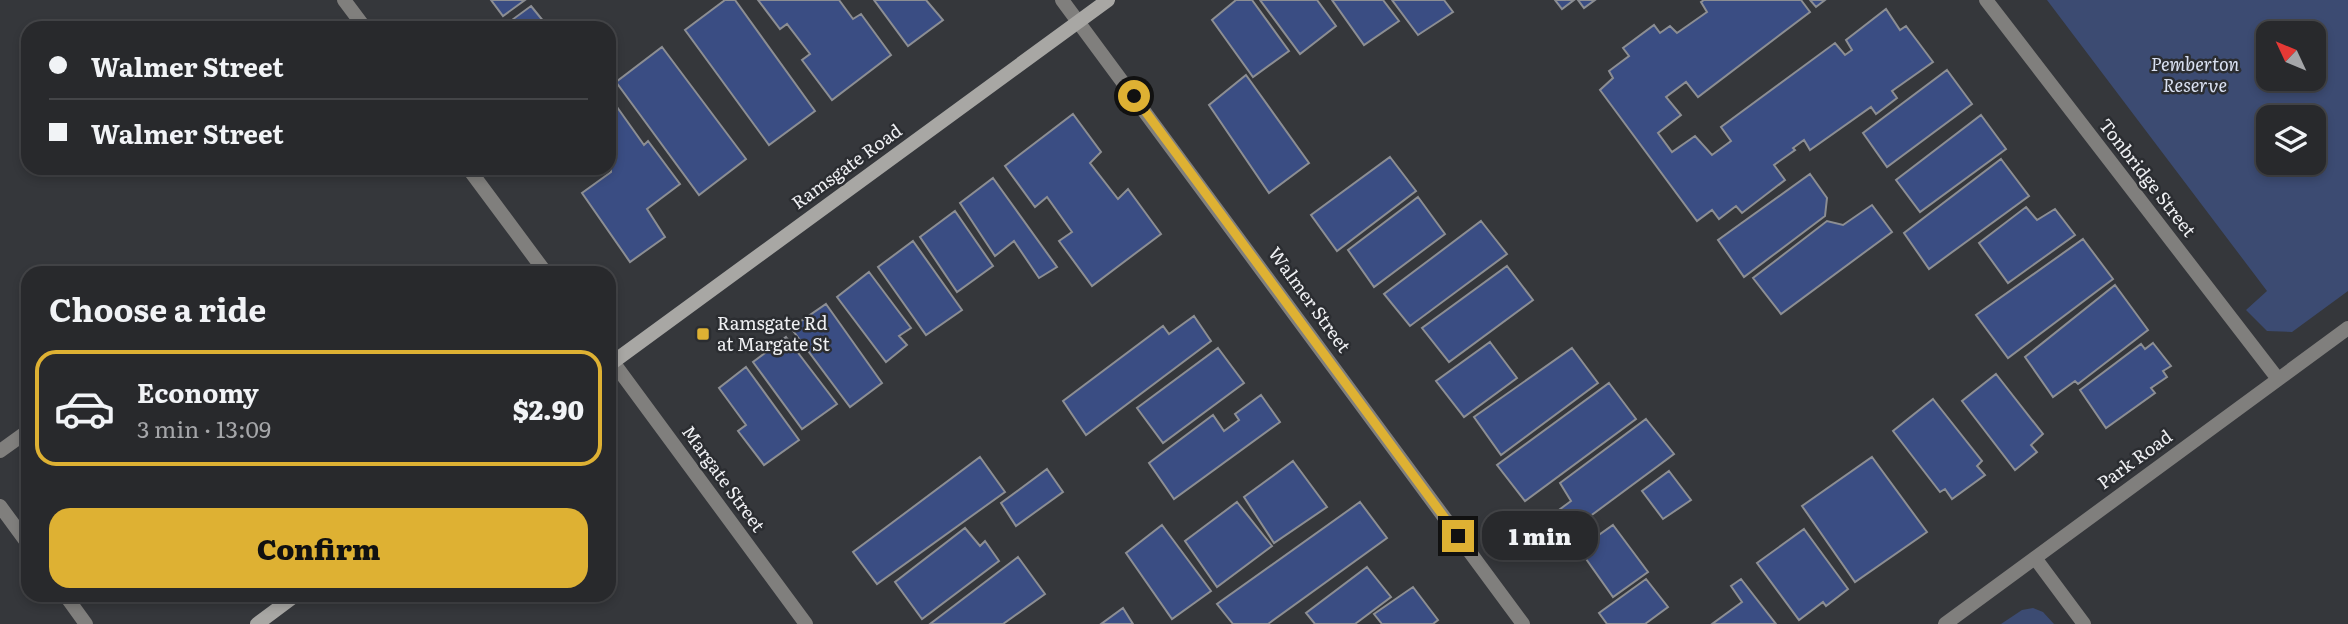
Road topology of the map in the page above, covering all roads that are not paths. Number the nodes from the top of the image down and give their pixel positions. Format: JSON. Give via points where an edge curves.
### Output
{"nodes":[{"id":1,"x":344,"y":0,"type":"edge"},
{"id":2,"x":1062,"y":0,"type":"edge"},
{"id":3,"x":1108,"y":0,"type":"edge"},
{"id":4,"x":1986,"y":0,"type":"edge"},
{"id":5,"x":360,"y":21,"type":"edge"},
{"id":6,"x":1079,"y":21,"type":"junction"},
{"id":7,"x":473,"y":175,"type":"edge"},
{"id":8,"x":541,"y":266,"type":"edge"},
{"id":9,"x":2348,"y":328,"type":"edge"},
{"id":10,"x":616,"y":358,"type":"edge"},
{"id":11,"x":616,"y":370,"type":"edge"},
{"id":12,"x":2278,"y":379,"type":"junction"},
{"id":13,"x":21,"y":436,"type":"edge"},
{"id":14,"x":0,"y":451,"type":"edge"},
{"id":15,"x":0,"y":506,"type":"edge"},
{"id":16,"x":21,"y":534,"type":"edge"},
{"id":17,"x":2035,"y":558,"type":"junction"},
{"id":18,"x":70,"y":602,"type":"edge"},
{"id":19,"x":287,"y":602,"type":"edge"},
{"id":20,"x":86,"y":624,"type":"edge"},
{"id":21,"x":257,"y":624,"type":"edge"},
{"id":22,"x":806,"y":624,"type":"edge"},
{"id":23,"x":1523,"y":624,"type":"edge"},
{"id":24,"x":1945,"y":624,"type":"edge"},
{"id":25,"x":2084,"y":624,"type":"edge"}],
"edges":[{"from":1,"to":5,"type":"street"},
{"from":2,"to":6,"type":"street","name":"Walmer Street"},
{"from":3,"to":6,"type":"main road","name":"Ramsgate Road"},
{"from":4,"to":12,"type":"street","name":"Tonbridge Street"},
{"from":6,"to":10,"type":"main road","name":"Ramsgate Road"},
{"from":6,"to":23,"type":"street","name":"Walmer Street"},
{"from":7,"to":8,"type":"street"},
{"from":9,"to":12,"type":"street","name":"Park Road"},
{"from":11,"to":22,"type":"street","name":"Margate Street"},
{"from":12,"to":17,"type":"street","name":"Park Road"},
{"from":13,"to":14,"type":"street"},
{"from":15,"to":16,"type":"street"},
{"from":17,"to":24,"type":"street","name":"Park Road"},
{"from":17,"to":25,"type":"street"},
{"from":18,"to":20,"type":"street"},
{"from":19,"to":21,"type":"main road"}]}
